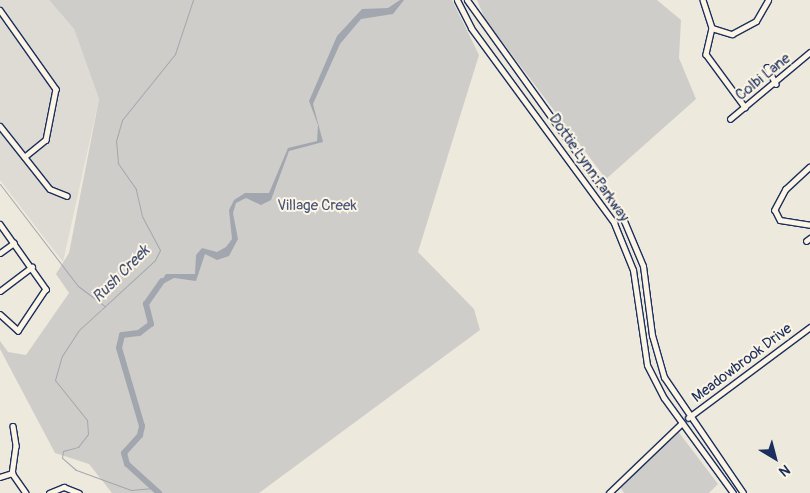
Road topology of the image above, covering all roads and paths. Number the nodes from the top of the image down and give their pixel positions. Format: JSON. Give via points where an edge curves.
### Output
{"nodes":[{"id":1,"x":457,"y":0,"type":"edge"},
{"id":2,"x":468,"y":0,"type":"edge"},
{"id":3,"x":703,"y":0,"type":"edge"},
{"id":4,"x":768,"y":0,"type":"edge"},
{"id":5,"x":0,"y":10,"type":"edge"},
{"id":6,"x":480,"y":22,"type":"junction"},
{"id":7,"x":471,"y":28,"type":"junction"},
{"id":8,"x":712,"y":28,"type":"junction"},
{"id":9,"x":810,"y":52,"type":"edge"},
{"id":10,"x":767,"y":68,"type":"dead end"},
{"id":11,"x":776,"y":84,"type":"junction"},
{"id":12,"x":745,"y":107,"type":"junction"},
{"id":13,"x":730,"y":119,"type":"dead end"},
{"id":14,"x":0,"y":126,"type":"edge"},
{"id":15,"x":25,"y":157,"type":"junction"},
{"id":16,"x":810,"y":167,"type":"edge"},
{"id":17,"x":605,"y":191,"type":"junction"},
{"id":18,"x":67,"y":196,"type":"dead end"},
{"id":19,"x":597,"y":197,"type":"junction"},
{"id":20,"x":0,"y":224,"type":"edge"},
{"id":21,"x":810,"y":225,"type":"edge"},
{"id":22,"x":14,"y":242,"type":"junction"},
{"id":23,"x":0,"y":253,"type":"edge"},
{"id":24,"x":32,"y":267,"type":"junction"},
{"id":25,"x":0,"y":291,"type":"edge"},
{"id":26,"x":0,"y":315,"type":"edge"},
{"id":27,"x":810,"y":327,"type":"edge"},
{"id":28,"x":664,"y":398,"type":"junction"},
{"id":29,"x":688,"y":418,"type":"junction"},
{"id":30,"x":682,"y":423,"type":"junction"},
{"id":31,"x":13,"y":426,"type":"dead end"},
{"id":32,"x":728,"y":471,"type":"junction"},
{"id":33,"x":12,"y":473,"type":"junction"},
{"id":34,"x":722,"y":476,"type":"junction"},
{"id":35,"x":0,"y":477,"type":"edge"},
{"id":36,"x":614,"y":488,"type":"junction"},
{"id":37,"x":26,"y":493,"type":"edge"},
{"id":38,"x":50,"y":493,"type":"edge"},
{"id":39,"x":79,"y":493,"type":"edge"},
{"id":40,"x":609,"y":493,"type":"edge"},
{"id":41,"x":618,"y":493,"type":"edge"},
{"id":42,"x":732,"y":493,"type":"edge"},
{"id":43,"x":744,"y":493,"type":"edge"}],
"edges":[{"from":1,"to":7,"type":"main road","name":"Dottie Lynn Parkway"},
{"from":2,"to":6,"type":"main road","name":"Dottie Lynn Parkway"},
{"from":3,"to":8,"type":"street"},
{"from":4,"to":8,"type":"street","via":[[756,21],[740,32],[726,34]]},
{"from":5,"to":15,"type":"street","via":[[56,89],[46,140]]},
{"from":6,"to":7,"type":"main road"},
{"from":6,"to":17,"type":"main road","name":"Dottie Lynn Parkway"},
{"from":7,"to":19,"type":"main road","name":"Dottie Lynn Parkway"},
{"from":8,"to":12,"type":"street","via":[[706,54]]},
{"from":9,"to":11,"type":"street","name":"Colbi Lane"},
{"from":10,"to":11,"type":"street"},
{"from":11,"to":12,"type":"street","name":"Colbi Lane"},
{"from":12,"to":13,"type":"street","name":"Colbi Lane"},
{"from":14,"to":15,"type":"street"},
{"from":15,"to":18,"type":"street","via":[[50,189]]},
{"from":16,"to":21,"type":"street","via":[[786,189],[775,210],[780,220]]},
{"from":17,"to":19,"type":"main road"},
{"from":17,"to":29,"type":"main road","name":"Dottie Lynn Parkway","via":[[632,236],[646,282],[656,352],[664,377]]},
{"from":19,"to":28,"type":"main road","name":"Dottie Lynn Parkway","via":[[630,259],[647,365]]},
{"from":20,"to":22,"type":"street"},
{"from":22,"to":23,"type":"street"},
{"from":22,"to":24,"type":"street"},
{"from":24,"to":25,"type":"street"},
{"from":24,"to":26,"type":"street","via":[[46,292],[26,322],[13,331]]},
{"from":27,"to":29,"type":"street","name":"Meadowbrook Drive"},
{"from":28,"to":29,"type":"main road","via":[[680,417]]},
{"from":28,"to":30,"type":"main road","name":"Dottie Lynn Parkway"},
{"from":29,"to":32,"type":"main road"},
{"from":30,"to":34,"type":"main road","name":"Dottie Lynn Parkway"},
{"from":30,"to":36,"type":"street"},
{"from":31,"to":33,"type":"street","via":[[16,446]]},
{"from":32,"to":34,"type":"main road"},
{"from":32,"to":43,"type":"main road"},
{"from":33,"to":35,"type":"street"},
{"from":33,"to":37,"type":"street"},
{"from":34,"to":42,"type":"main road","name":"Dottie Lynn Parkway"},
{"from":36,"to":40,"type":"street"},
{"from":36,"to":41,"type":"street"},
{"from":38,"to":39,"type":"street","via":[[64,487]]}]}
